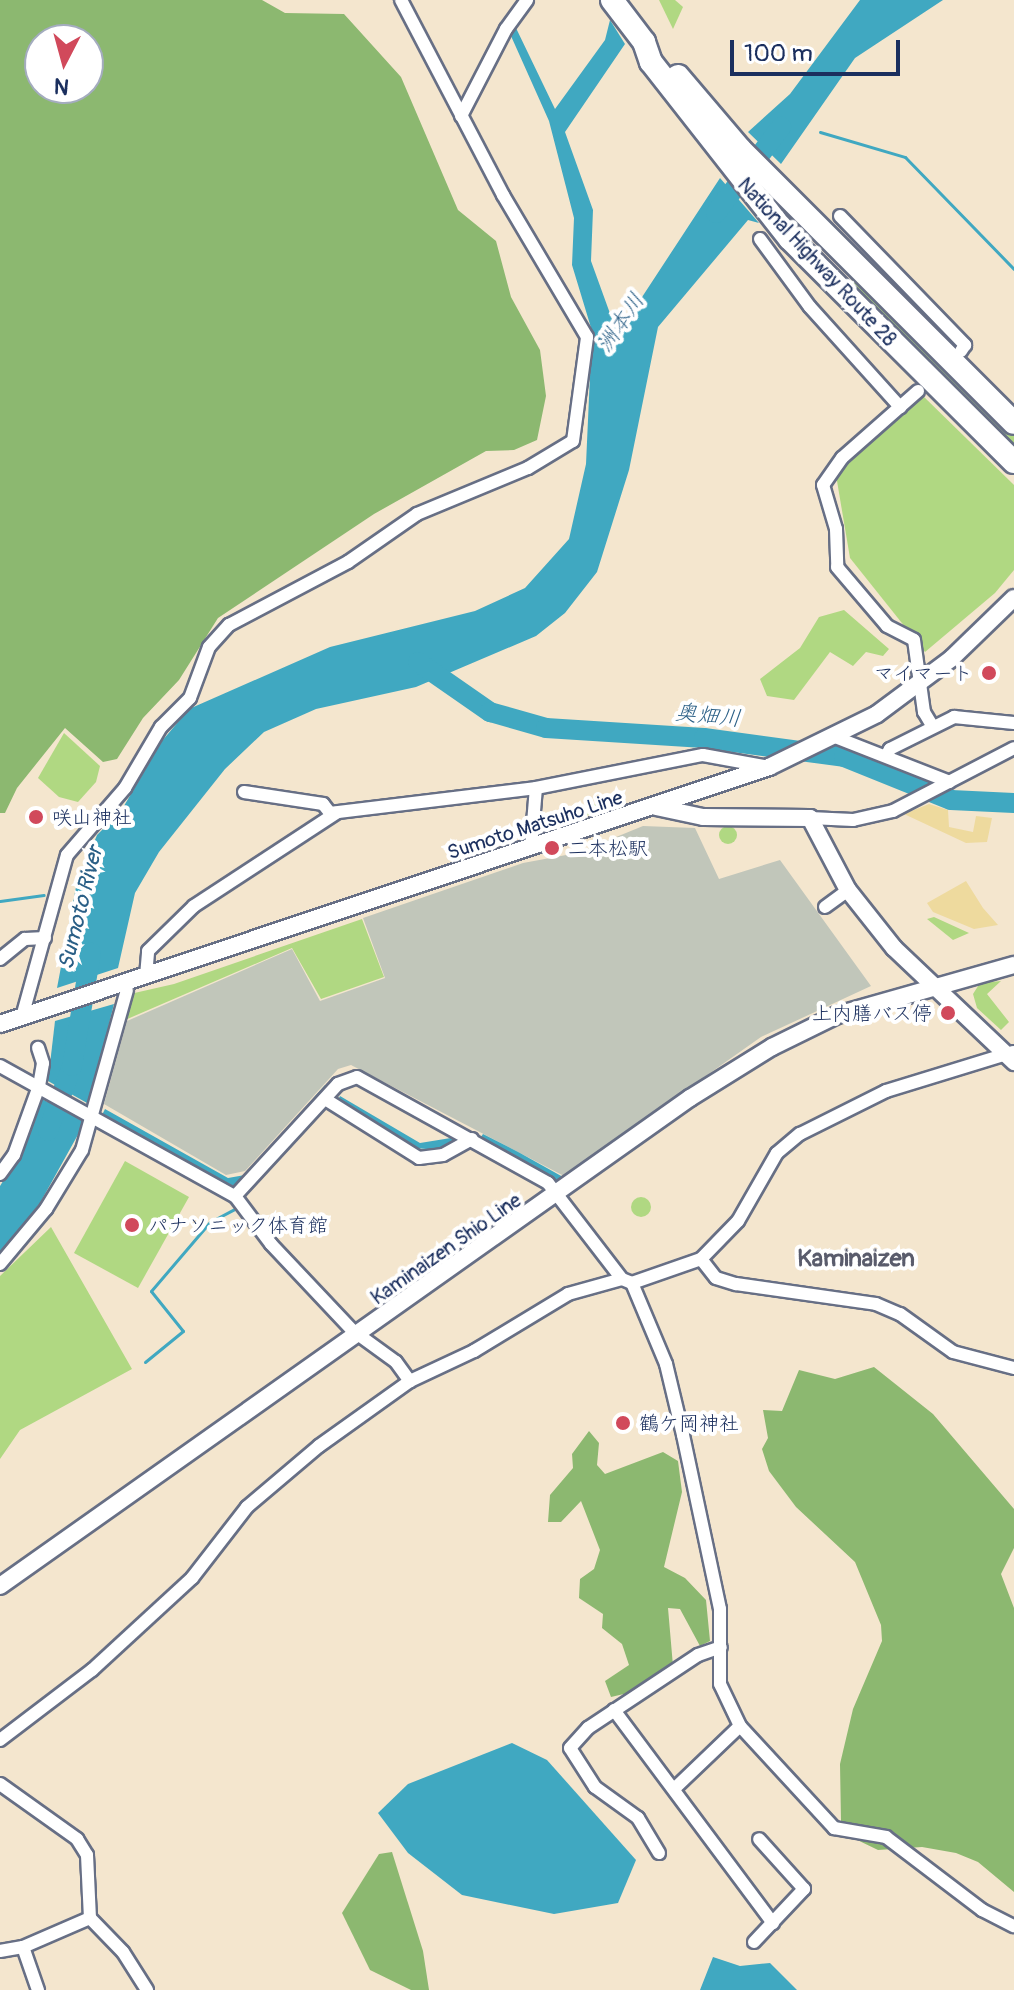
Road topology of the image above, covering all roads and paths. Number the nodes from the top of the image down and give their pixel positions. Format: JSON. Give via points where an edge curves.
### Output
{"nodes":[{"id":1,"x":401,"y":0,"type":"edge"},
{"id":2,"x":527,"y":0,"type":"edge"},
{"id":3,"x":614,"y":4,"type":"edge"},
{"id":4,"x":461,"y":116,"type":"junction"},
{"id":5,"x":733,"y":156,"type":"junction"},
{"id":6,"x":840,"y":216,"type":"dead end"},
{"id":7,"x":760,"y":239,"type":"dead end"},
{"id":8,"x":961,"y":351,"type":"dead end"},
{"id":9,"x":918,"y":391,"type":"dead end"},
{"id":10,"x":900,"y":407,"type":"junction"},
{"id":11,"x":1014,"y":423,"type":"edge"},
{"id":12,"x":1014,"y":462,"type":"edge"},
{"id":13,"x":1014,"y":598,"type":"edge"},
{"id":14,"x":921,"y":682,"type":"junction"},
{"id":15,"x":1014,"y":723,"type":"edge"},
{"id":16,"x":933,"y":727,"type":"junction"},
{"id":17,"x":830,"y":739,"type":"junction"},
{"id":18,"x":1014,"y":748,"type":"edge"},
{"id":19,"x":886,"y":756,"type":"junction"},
{"id":20,"x":769,"y":767,"type":"junction"},
{"id":21,"x":947,"y":784,"type":"junction"},
{"id":22,"x":536,"y":788,"type":"junction"},
{"id":23,"x":244,"y":792,"type":"dead end"},
{"id":24,"x":656,"y":807,"type":"junction"},
{"id":25,"x":337,"y":812,"type":"junction"},
{"id":26,"x":810,"y":818,"type":"junction"},
{"id":27,"x":531,"y":847,"type":"junction"},
{"id":28,"x":848,"y":890,"type":"junction"},
{"id":29,"x":825,"y":907,"type":"dead end"},
{"id":30,"x":45,"y":938,"type":"junction"},
{"id":31,"x":0,"y":959,"type":"edge"},
{"id":32,"x":1014,"y":965,"type":"edge"},
{"id":33,"x":146,"y":976,"type":"junction"},
{"id":34,"x":936,"y":987,"type":"junction"},
{"id":35,"x":124,"y":988,"type":"junction"},
{"id":36,"x":28,"y":1015,"type":"junction"},
{"id":37,"x":0,"y":1024,"type":"edge"},
{"id":38,"x":38,"y":1048,"type":"dead end"},
{"id":39,"x":1012,"y":1056,"type":"edge"},
{"id":40,"x":0,"y":1066,"type":"edge"},
{"id":41,"x":40,"y":1086,"type":"junction"},
{"id":42,"x":325,"y":1099,"type":"junction"},
{"id":43,"x":92,"y":1114,"type":"junction"},
{"id":44,"x":472,"y":1139,"type":"junction"},
{"id":45,"x":0,"y":1174,"type":"edge"},
{"id":46,"x":559,"y":1195,"type":"junction"},
{"id":47,"x":235,"y":1196,"type":"junction"},
{"id":48,"x":701,"y":1259,"type":"junction"},
{"id":49,"x":0,"y":1264,"type":"edge"},
{"id":50,"x":627,"y":1281,"type":"junction"},
{"id":51,"x":360,"y":1334,"type":"junction"},
{"id":52,"x":1014,"y":1368,"type":"edge"},
{"id":53,"x":410,"y":1381,"type":"junction"},
{"id":54,"x":0,"y":1586,"type":"edge"},
{"id":55,"x":721,"y":1647,"type":"junction"},
{"id":56,"x":614,"y":1710,"type":"junction"},
{"id":57,"x":740,"y":1726,"type":"junction"},
{"id":58,"x":0,"y":1740,"type":"edge"},
{"id":59,"x":0,"y":1784,"type":"edge"},
{"id":60,"x":674,"y":1789,"type":"junction"},
{"id":61,"x":759,"y":1839,"type":"dead end"},
{"id":62,"x":659,"y":1853,"type":"dead end"},
{"id":63,"x":90,"y":1918,"type":"junction"},
{"id":64,"x":773,"y":1923,"type":"junction"},
{"id":65,"x":1014,"y":1926,"type":"edge"},
{"id":66,"x":754,"y":1942,"type":"dead end"},
{"id":67,"x":23,"y":1947,"type":"junction"},
{"id":68,"x":0,"y":1951,"type":"edge"},
{"id":69,"x":38,"y":1990,"type":"edge"},
{"id":70,"x":147,"y":1990,"type":"edge"}],
"edges":[{"from":1,"to":4,"type":"street"},
{"from":2,"to":4,"type":"street"},
{"from":3,"to":5,"type":"highway","name":"National Highway Route 28","via":[[654,47]]},
{"from":4,"to":30,"type":"street","via":[[587,337],[573,441],[528,468],[417,514],[348,562],[229,625],[209,647],[190,698],[161,727],[125,788],[67,855]]},
{"from":5,"to":11,"type":"highway","name":"National Highway Route 28","via":[[783,193]]},
{"from":5,"to":12,"type":"highway","name":"National Highway Route 28","via":[[768,211],[841,293]]},
{"from":6,"to":8,"type":"street","via":[[965,345]]},
{"from":7,"to":10,"type":"street","via":[[810,307]]},
{"from":9,"to":10,"type":"street"},
{"from":10,"to":14,"type":"street","via":[[842,458],[823,485],[836,529],[837,567],[887,626],[914,640]]},
{"from":13,"to":14,"type":"main road"},
{"from":14,"to":16,"type":"street","via":[[924,712]]},
{"from":14,"to":17,"type":"main road"},
{"from":15,"to":16,"type":"street","via":[[954,717]]},
{"from":16,"to":19,"type":"street"},
{"from":17,"to":19,"type":"street"},
{"from":17,"to":20,"type":"main road"},
{"from":18,"to":21,"type":"street"},
{"from":19,"to":21,"type":"street"},
{"from":20,"to":22,"type":"street","via":[[703,755]]},
{"from":20,"to":24,"type":"main road"},
{"from":21,"to":26,"type":"street","via":[[882,815]]},
{"from":22,"to":25,"type":"street"},
{"from":22,"to":27,"type":"street"},
{"from":23,"to":25,"type":"street","via":[[323,804],[330,813]]},
{"from":24,"to":26,"type":"main road","name":"Sumoto Matsuho Line","via":[[703,817]]},
{"from":24,"to":27,"type":"main road","name":"Sumoto Matsuho Line"},
{"from":25,"to":33,"type":"street","via":[[194,906],[148,951]]},
{"from":26,"to":28,"type":"main road"},
{"from":27,"to":33,"type":"main road","name":"Sumoto Matsuho Line"},
{"from":28,"to":29,"type":"street"},
{"from":28,"to":34,"type":"main road","via":[[915,971]]},
{"from":30,"to":31,"type":"street","via":[[25,939]]},
{"from":30,"to":36,"type":"street"},
{"from":32,"to":34,"type":"main road"},
{"from":33,"to":35,"type":"main road","name":"Sumoto Matsuho Line"},
{"from":34,"to":39,"type":"main road"},
{"from":34,"to":46,"type":"main road","name":"Kaminaizen Shio Line","via":[[837,1015],[772,1047],[690,1098]]},
{"from":35,"to":36,"type":"main road","name":"Sumoto Matsuho Line"},
{"from":35,"to":43,"type":"street"},
{"from":36,"to":37,"type":"main road","name":"Sumoto Matsuho Line"},
{"from":38,"to":41,"type":"street","via":[[43,1063]]},
{"from":39,"to":48,"type":"street","via":[[886,1091],[800,1134],[777,1153],[738,1221]]},
{"from":40,"to":41,"type":"street"},
{"from":41,"to":43,"type":"street"},
{"from":41,"to":45,"type":"street","via":[[14,1155]]},
{"from":42,"to":44,"type":"street","via":[[419,1158],[443,1155]]},
{"from":42,"to":44,"type":"street","via":[[344,1080],[357,1077]]},
{"from":42,"to":47,"type":"street"},
{"from":43,"to":47,"type":"street"},
{"from":43,"to":49,"type":"street","via":[[82,1150],[46,1209]]},
{"from":44,"to":46,"type":"street","via":[[548,1183]]},
{"from":46,"to":50,"type":"street"},
{"from":46,"to":51,"type":"main road","name":"Kaminaizen Shio Line"},
{"from":47,"to":51,"type":"street","via":[[271,1244]]},
{"from":48,"to":50,"type":"street"},
{"from":48,"to":52,"type":"street","via":[[716,1278],[736,1284],[876,1304],[900,1314],[953,1352]]},
{"from":50,"to":53,"type":"street","via":[[568,1294],[474,1351]]},
{"from":50,"to":55,"type":"street","via":[[666,1364],[720,1609]]},
{"from":51,"to":53,"type":"street","via":[[396,1362]]},
{"from":51,"to":54,"type":"main road","name":"Kaminaizen Shio Line"},
{"from":53,"to":58,"type":"street","via":[[319,1446],[247,1507],[192,1578],[92,1670]]},
{"from":55,"to":56,"type":"street","via":[[698,1655]]},
{"from":55,"to":57,"type":"street","via":[[720,1684]]},
{"from":56,"to":60,"type":"street"},
{"from":56,"to":62,"type":"street","via":[[570,1748],[595,1787],[638,1818]]},
{"from":57,"to":60,"type":"street"},
{"from":57,"to":65,"type":"street","via":[[834,1828],[886,1837],[982,1910]]},
{"from":59,"to":63,"type":"street","via":[[77,1839],[87,1855]]},
{"from":60,"to":64,"type":"street"},
{"from":61,"to":64,"type":"street","via":[[804,1889]]},
{"from":63,"to":67,"type":"street"},
{"from":63,"to":70,"type":"street","via":[[123,1952]]},
{"from":64,"to":66,"type":"street"},
{"from":67,"to":68,"type":"street"},
{"from":67,"to":69,"type":"street"}]}
